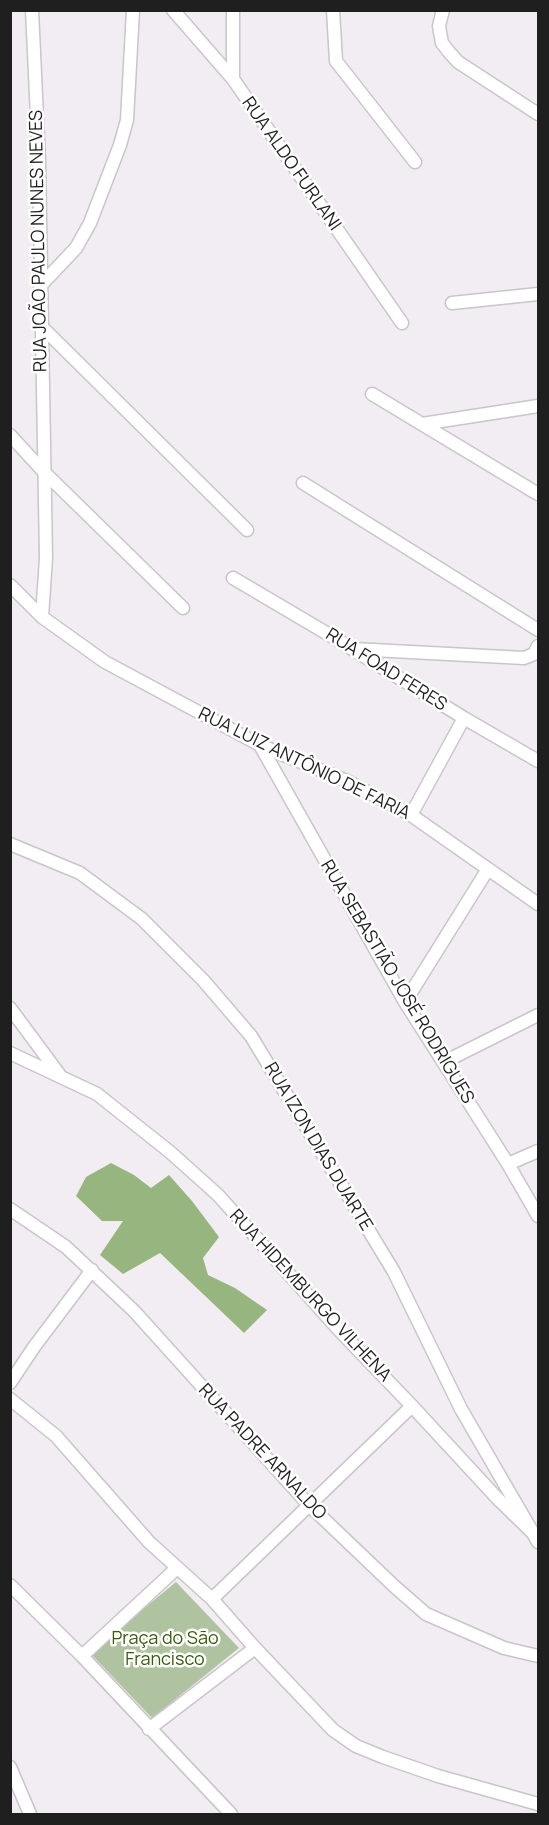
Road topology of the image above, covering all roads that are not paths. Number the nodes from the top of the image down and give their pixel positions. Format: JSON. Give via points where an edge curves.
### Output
{"nodes":[{"id":1,"x":32,"y":10,"type":"edge"},
{"id":2,"x":133,"y":10,"type":"edge"},
{"id":3,"x":173,"y":10,"type":"edge"},
{"id":4,"x":233,"y":10,"type":"edge"},
{"id":5,"x":333,"y":10,"type":"edge"},
{"id":6,"x":442,"y":10,"type":"edge"},
{"id":7,"x":233,"y":79,"type":"junction"},
{"id":8,"x":538,"y":114,"type":"edge"},
{"id":9,"x":415,"y":162,"type":"dead end"},
{"id":10,"x":40,"y":286,"type":"junction"},
{"id":11,"x":538,"y":294,"type":"edge"},
{"id":12,"x":452,"y":303,"type":"dead end"},
{"id":13,"x":402,"y":323,"type":"dead end"},
{"id":14,"x":40,"y":325,"type":"junction"},
{"id":15,"x":372,"y":394,"type":"dead end"},
{"id":16,"x":538,"y":406,"type":"edge"},
{"id":17,"x":422,"y":424,"type":"junction"},
{"id":18,"x":10,"y":435,"type":"edge"},
{"id":19,"x":44,"y":472,"type":"junction"},
{"id":20,"x":303,"y":483,"type":"dead end"},
{"id":21,"x":538,"y":494,"type":"edge"},
{"id":22,"x":247,"y":530,"type":"dead end"},
{"id":23,"x":233,"y":578,"type":"dead end"},
{"id":24,"x":10,"y":585,"type":"edge"},
{"id":25,"x":183,"y":608,"type":"dead end"},
{"id":26,"x":42,"y":616,"type":"junction"},
{"id":27,"x":538,"y":630,"type":"edge"},
{"id":28,"x":538,"y":639,"type":"edge"},
{"id":29,"x":538,"y":646,"type":"edge"},
{"id":30,"x":353,"y":649,"type":"junction"},
{"id":31,"x":464,"y":718,"type":"junction"},
{"id":32,"x":260,"y":745,"type":"junction"},
{"id":33,"x":538,"y":761,"type":"edge"},
{"id":34,"x":411,"y":815,"type":"junction"},
{"id":35,"x":10,"y":844,"type":"edge"},
{"id":36,"x":488,"y":869,"type":"junction"},
{"id":37,"x":538,"y":904,"type":"edge"},
{"id":38,"x":405,"y":1002,"type":"junction"},
{"id":39,"x":10,"y":1008,"type":"edge"},
{"id":40,"x":538,"y":1015,"type":"edge"},
{"id":41,"x":10,"y":1053,"type":"edge"},
{"id":42,"x":444,"y":1062,"type":"junction"},
{"id":43,"x":59,"y":1075,"type":"junction"},
{"id":44,"x":538,"y":1151,"type":"edge"},
{"id":45,"x":508,"y":1164,"type":"junction"},
{"id":46,"x":10,"y":1209,"type":"edge"},
{"id":47,"x":538,"y":1216,"type":"edge"},
{"id":48,"x":92,"y":1270,"type":"junction"},
{"id":49,"x":10,"y":1383,"type":"edge"},
{"id":50,"x":10,"y":1399,"type":"edge"},
{"id":51,"x":412,"y":1406,"type":"junction"},
{"id":52,"x":308,"y":1504,"type":"junction"},
{"id":53,"x":536,"y":1537,"type":"edge"},
{"id":54,"x":177,"y":1568,"type":"junction"},
{"id":55,"x":10,"y":1585,"type":"edge"},
{"id":56,"x":212,"y":1599,"type":"junction"},
{"id":57,"x":255,"y":1648,"type":"junction"},
{"id":58,"x":82,"y":1656,"type":"junction"},
{"id":59,"x":538,"y":1656,"type":"edge"},
{"id":60,"x":149,"y":1729,"type":"junction"},
{"id":61,"x":10,"y":1767,"type":"edge"},
{"id":62,"x":538,"y":1804,"type":"edge"},
{"id":63,"x":30,"y":1815,"type":"edge"},
{"id":64,"x":231,"y":1815,"type":"edge"}],
"edges":[{"from":1,"to":10,"type":"street","name":"RUA JOÃO PAULO NUNES NEVES"},
{"from":2,"to":10,"type":"street","via":[[127,120],[120,145],[90,223],[76,248]]},
{"from":3,"to":7,"type":"street","name":"RUA ALDO FURLANI"},
{"from":4,"to":7,"type":"street"},
{"from":5,"to":9,"type":"street","via":[[336,61]]},
{"from":6,"to":8,"type":"street","via":[[442,43],[458,62]]},
{"from":7,"to":13,"type":"street","name":"RUA ALDO FURLANI"},
{"from":10,"to":14,"type":"street","name":"RUA JOÃO PAULO NUNES NEVES"},
{"from":11,"to":12,"type":"street"},
{"from":14,"to":19,"type":"street","name":"RUA JOÃO PAULO NUNES NEVES"},
{"from":14,"to":22,"type":"street"},
{"from":15,"to":17,"type":"street"},
{"from":16,"to":17,"type":"street"},
{"from":17,"to":21,"type":"street"},
{"from":18,"to":19,"type":"street"},
{"from":19,"to":25,"type":"street"},
{"from":19,"to":26,"type":"street","name":"RUA JOÃO PAULO NUNES NEVES","via":[[46,558]]},
{"from":20,"to":27,"type":"street"},
{"from":23,"to":30,"type":"street","name":"RUA FOAD FERES"},
{"from":24,"to":26,"type":"street","name":"RUA LUIZ ANTÔNIO DE FARIA"},
{"from":26,"to":32,"type":"street","name":"RUA LUIZ ANTÔNIO DE FARIA","via":[[105,662]]},
{"from":27,"to":28,"type":"street"},
{"from":29,"to":30,"type":"street","via":[[534,654],[524,658]]},
{"from":30,"to":31,"type":"street","name":"RUA FOAD FERES"},
{"from":31,"to":33,"type":"street","name":"RUA FOAD FERES"},
{"from":31,"to":34,"type":"street"},
{"from":32,"to":34,"type":"street","name":"RUA LUIZ ANTÔNIO DE FARIA","via":[[349,782]]},
{"from":32,"to":38,"type":"street","name":"RUA SEBASTIÃO JOSÉ RODRIGUES"},
{"from":34,"to":36,"type":"street","name":"RUA LUIZ ANTÔNIO DE FARIA"},
{"from":35,"to":53,"type":"street","name":"RUA IZON DIAS DUARTE","via":[[80,873],[142,919],[203,980],[251,1036],[394,1272],[461,1409]]},
{"from":36,"to":37,"type":"street","name":"RUA LUIZ ANTÔNIO DE FARIA"},
{"from":36,"to":38,"type":"street"},
{"from":38,"to":42,"type":"street","name":"RUA SEBASTIÃO JOSÉ RODRIGUES"},
{"from":39,"to":43,"type":"street"},
{"from":40,"to":42,"type":"street"},
{"from":41,"to":43,"type":"street","name":"RUA HIDEMBURGO VILHENA"},
{"from":42,"to":45,"type":"street","name":"RUA SEBASTIÃO JOSÉ RODRIGUES"},
{"from":43,"to":51,"type":"street","name":"RUA HIDEMBURGO VILHENA","via":[[97,1094],[218,1196]]},
{"from":44,"to":45,"type":"street"},
{"from":45,"to":47,"type":"street","name":"RUA SEBASTIÃO JOSÉ RODRIGUES"},
{"from":46,"to":48,"type":"street","name":"RUA PADRE ARNALDO"},
{"from":48,"to":49,"type":"street"},
{"from":48,"to":52,"type":"street","name":"RUA PADRE ARNALDO","via":[[134,1311]]},
{"from":50,"to":54,"type":"street","via":[[56,1436],[149,1542]]},
{"from":51,"to":52,"type":"street"},
{"from":51,"to":53,"type":"street","name":"RUA HIDEMBURGO VILHENA"},
{"from":52,"to":56,"type":"street"},
{"from":52,"to":59,"type":"street","name":"RUA PADRE ARNALDO","via":[[426,1614],[504,1648]]},
{"from":54,"to":56,"type":"street"},
{"from":54,"to":58,"type":"street"},
{"from":55,"to":58,"type":"street"},
{"from":56,"to":57,"type":"street"},
{"from":57,"to":60,"type":"street"},
{"from":57,"to":62,"type":"street","via":[[314,1713],[356,1746],[438,1776]]},
{"from":58,"to":60,"type":"street"},
{"from":60,"to":64,"type":"street"},
{"from":61,"to":63,"type":"street"}]}
